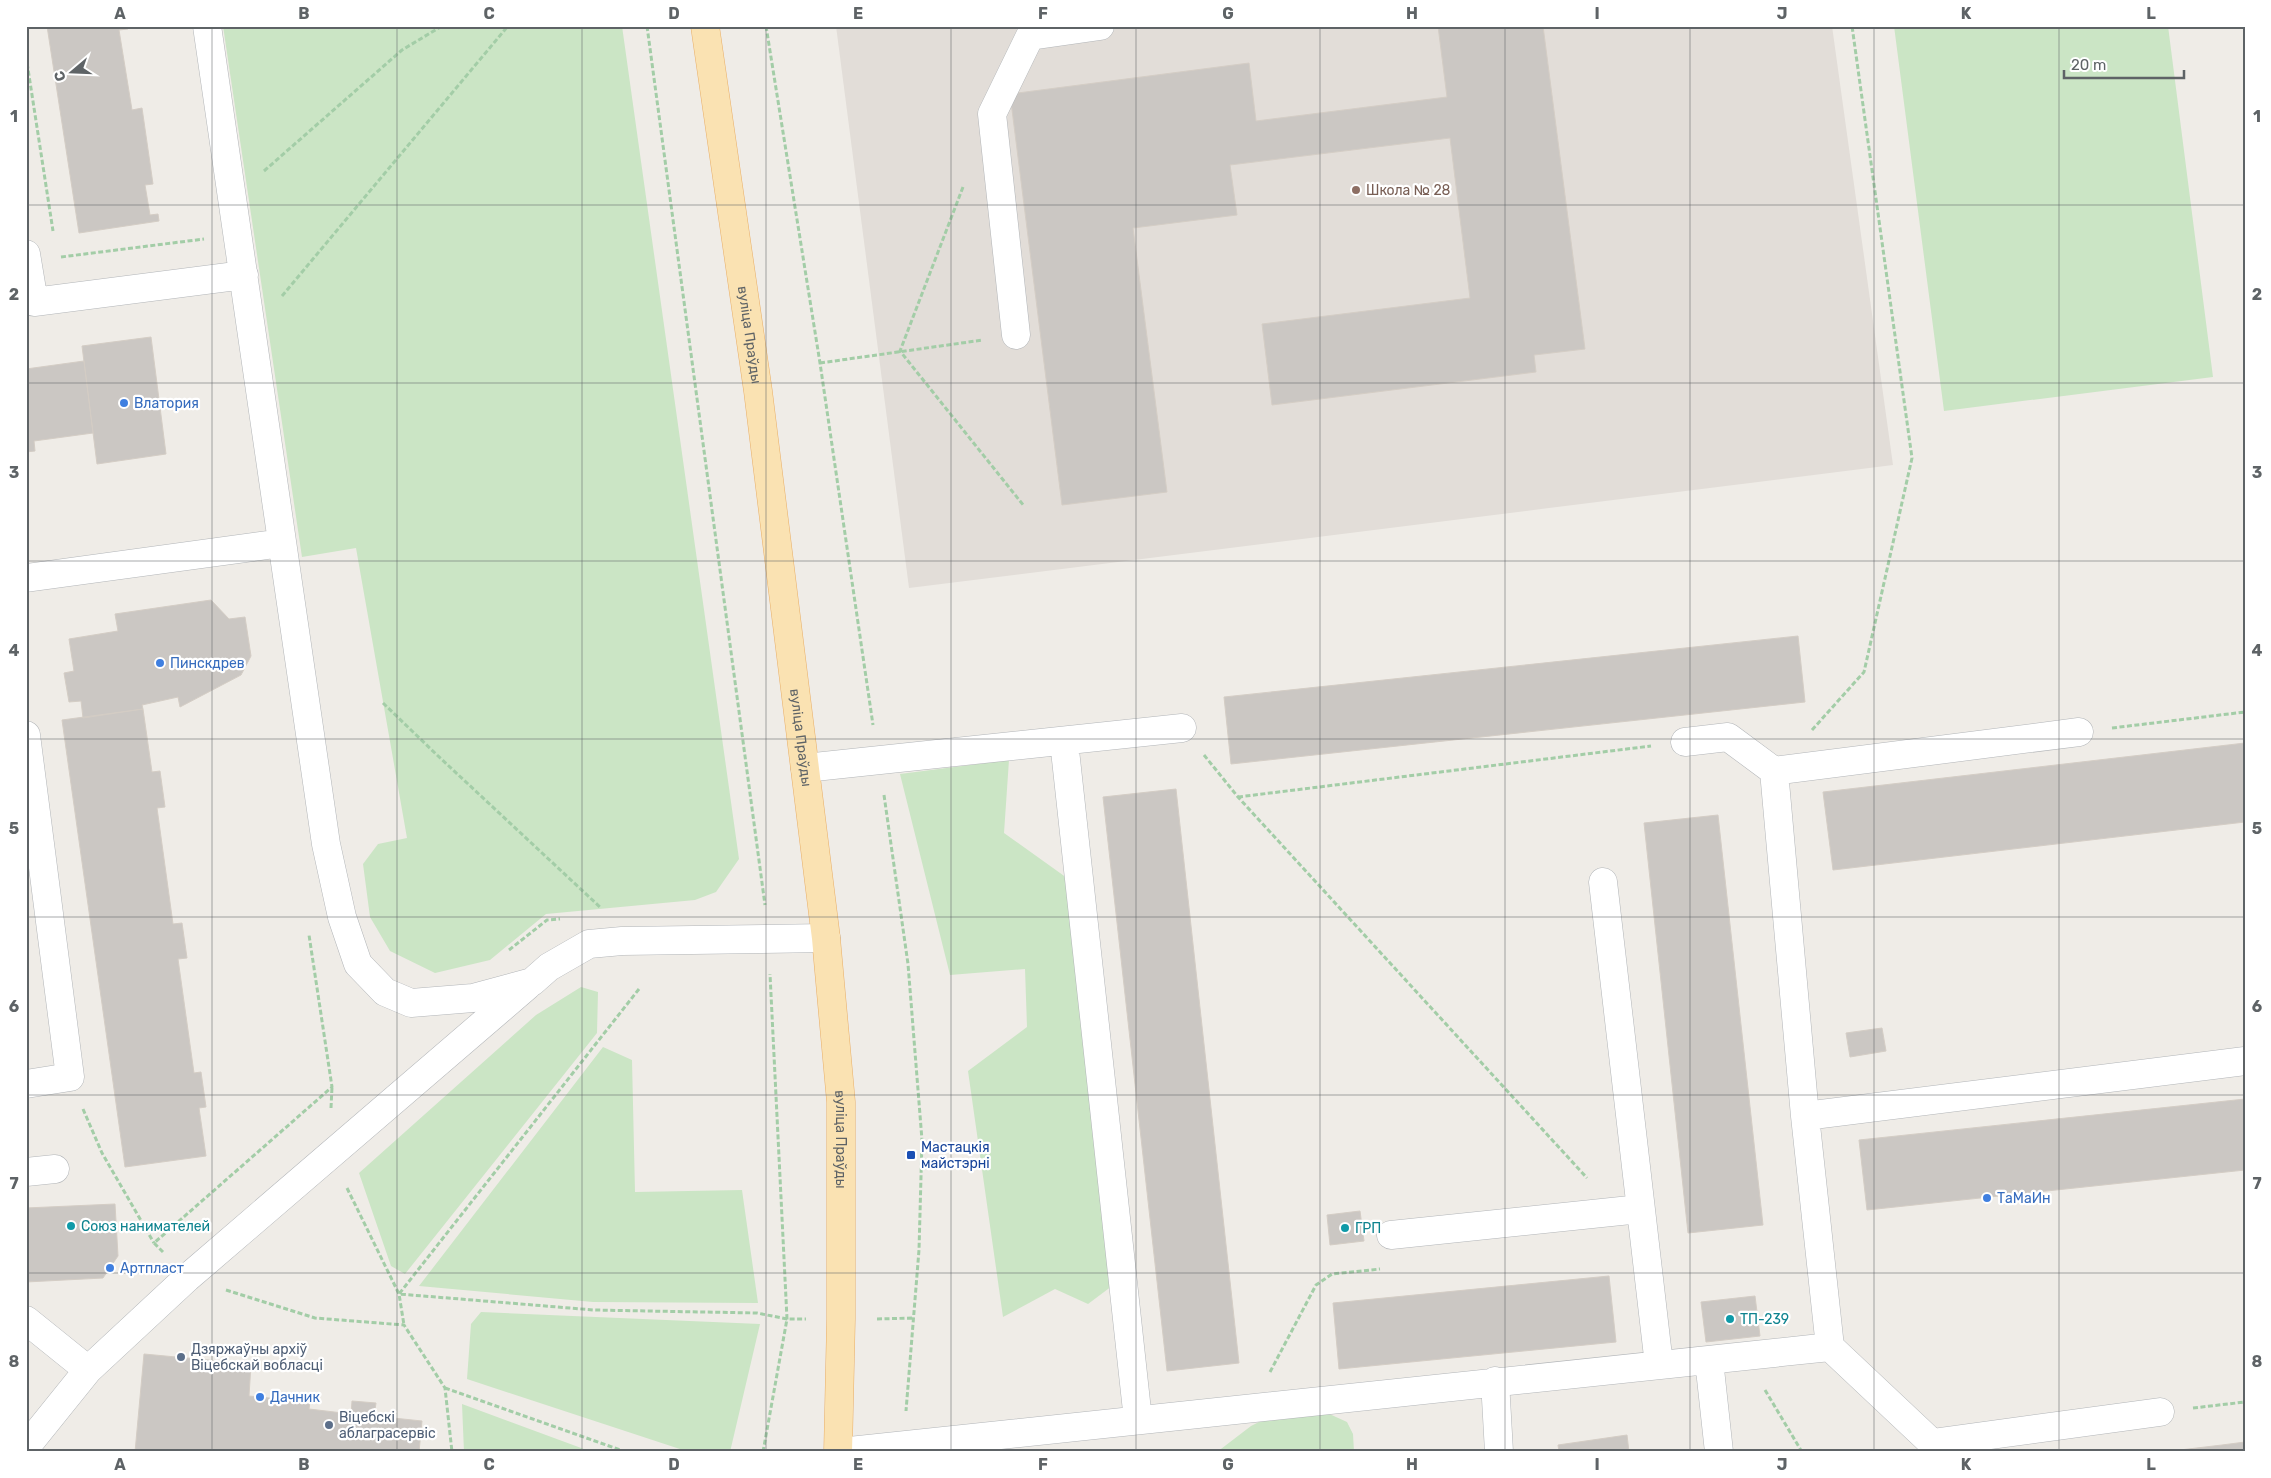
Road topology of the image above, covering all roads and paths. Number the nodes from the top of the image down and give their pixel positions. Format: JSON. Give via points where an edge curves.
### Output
{"nodes":[{"id":1,"x":207,"y":26,"type":"edge"},
{"id":2,"x":442,"y":26,"type":"edge"},
{"id":3,"x":508,"y":26,"type":"edge"},
{"id":4,"x":647,"y":26,"type":"edge"},
{"id":5,"x":705,"y":26,"type":"edge"},
{"id":6,"x":1100,"y":26,"type":"edge"},
{"id":7,"x":1852,"y":26,"type":"edge"},
{"id":8,"x":26,"y":56,"type":"edge"},
{"id":9,"x":963,"y":187,"type":"dead end"},
{"id":10,"x":233,"y":198,"type":"junction"},
{"id":11,"x":54,"y":238,"type":"dead end"},
{"id":12,"x":26,"y":254,"type":"edge"},
{"id":13,"x":58,"y":258,"type":"dead end"},
{"id":14,"x":244,"y":275,"type":"junction"},
{"id":15,"x":215,"y":278,"type":"junction"},
{"id":16,"x":30,"y":302,"type":"edge"},
{"id":17,"x":252,"y":331,"type":"junction"},
{"id":18,"x":1016,"y":335,"type":"joint"},
{"id":19,"x":900,"y":351,"type":"junction"},
{"id":20,"x":820,"y":363,"type":"dead end"},
{"id":21,"x":1024,"y":506,"type":"dead end"},
{"id":22,"x":282,"y":543,"type":"junction"},
{"id":23,"x":26,"y":578,"type":"edge"},
{"id":24,"x":383,"y":702,"type":"dead end"},
{"id":25,"x":2245,"y":712,"type":"edge"},
{"id":26,"x":1182,"y":728,"type":"joint"},
{"id":27,"x":2079,"y":732,"type":"joint"},
{"id":28,"x":26,"y":735,"type":"edge"},
{"id":29,"x":1064,"y":741,"type":"junction"},
{"id":30,"x":1685,"y":742,"type":"joint"},
{"id":31,"x":805,"y":768,"type":"junction"},
{"id":32,"x":1774,"y":771,"type":"junction"},
{"id":33,"x":1238,"y":797,"type":"junction"},
{"id":34,"x":1603,"y":882,"type":"dead end"},
{"id":35,"x":764,"y":901,"type":"junction"},
{"id":36,"x":755,"y":902,"type":"dead end"},
{"id":37,"x":606,"y":914,"type":"dead end"},
{"id":38,"x":563,"y":918,"type":"dead end"},
{"id":39,"x":308,"y":933,"type":"dead end"},
{"id":40,"x":826,"y":938,"type":"junction"},
{"id":41,"x":768,"y":939,"type":"junction"},
{"id":42,"x":505,"y":953,"type":"dead end"},
{"id":43,"x":532,"y":982,"type":"junction"},
{"id":44,"x":639,"y":989,"type":"dead end"},
{"id":45,"x":2245,"y":1061,"type":"edge"},
{"id":46,"x":70,"y":1077,"type":"junction"},
{"id":47,"x":26,"y":1084,"type":"edge"},
{"id":48,"x":332,"y":1087,"type":"junction"},
{"id":49,"x":1805,"y":1116,"type":"junction"},
{"id":50,"x":330,"y":1155,"type":"junction"},
{"id":51,"x":54,"y":1169,"type":"dead end"},
{"id":52,"x":26,"y":1172,"type":"edge"},
{"id":53,"x":1629,"y":1210,"type":"junction"},
{"id":54,"x":1391,"y":1235,"type":"dead end"},
{"id":55,"x":154,"y":1243,"type":"junction"},
{"id":56,"x":1381,"y":1269,"type":"dead end"},
{"id":57,"x":187,"y":1278,"type":"junction"},
{"id":58,"x":399,"y":1294,"type":"junction"},
{"id":59,"x":913,"y":1318,"type":"dead end"},
{"id":60,"x":787,"y":1319,"type":"junction"},
{"id":61,"x":26,"y":1320,"type":"edge"},
{"id":62,"x":841,"y":1320,"type":"junction"},
{"id":63,"x":404,"y":1325,"type":"junction"},
{"id":64,"x":1830,"y":1347,"type":"junction"},
{"id":65,"x":1745,"y":1356,"type":"junction"},
{"id":66,"x":1708,"y":1360,"type":"junction"},
{"id":67,"x":1659,"y":1365,"type":"junction"},
{"id":68,"x":88,"y":1370,"type":"junction"},
{"id":69,"x":1495,"y":1381,"type":"junction"},
{"id":70,"x":445,"y":1388,"type":"junction"},
{"id":71,"x":2245,"y":1402,"type":"edge"},
{"id":72,"x":1251,"y":1408,"type":"junction"},
{"id":73,"x":2160,"y":1412,"type":"joint"},
{"id":74,"x":1138,"y":1420,"type":"junction"},
{"id":75,"x":997,"y":1443,"type":"edge"},
{"id":76,"x":26,"y":1447,"type":"edge"},
{"id":77,"x":452,"y":1452,"type":"edge"},
{"id":78,"x":626,"y":1452,"type":"edge"},
{"id":79,"x":763,"y":1452,"type":"edge"},
{"id":80,"x":839,"y":1452,"type":"edge"},
{"id":81,"x":1499,"y":1452,"type":"edge"},
{"id":82,"x":1720,"y":1452,"type":"edge"},
{"id":83,"x":1802,"y":1452,"type":"edge"}],
"edges":[{"from":1,"to":10,"type":"lane"},
{"from":2,"to":10,"type":"path","via":[[402,50]]},
{"from":3,"to":17,"type":"path"},
{"from":4,"to":35,"type":"path"},
{"from":5,"to":31,"type":"main road","name":"вуліца Праўды","via":[[758,391]]},
{"from":6,"to":18,"type":"lane","via":[[1030,36],[992,114]]},
{"from":7,"to":32,"type":"path","via":[[1912,458],[1864,672]]},
{"from":8,"to":11,"type":"path"},
{"from":9,"to":19,"type":"path"},
{"from":10,"to":14,"type":"lane"},
{"from":12,"to":16,"type":"lane"},
{"from":13,"to":15,"type":"path","via":[[211,239]]},
{"from":14,"to":15,"type":"lane"},
{"from":14,"to":17,"type":"lane"},
{"from":15,"to":16,"type":"lane"},
{"from":17,"to":22,"type":"lane"},
{"from":18,"to":19,"type":"path"},
{"from":19,"to":20,"type":"path"},
{"from":19,"to":21,"type":"path"},
{"from":22,"to":23,"type":"lane"},
{"from":22,"to":43,"type":"lane","via":[[326,844],[342,917],[358,964],[384,992],[411,1003],[473,998]]},
{"from":24,"to":37,"type":"path"},
{"from":25,"to":27,"type":"path"},
{"from":26,"to":29,"type":"lane"},
{"from":26,"to":33,"type":"path"},
{"from":27,"to":32,"type":"lane"},
{"from":28,"to":46,"type":"lane"},
{"from":29,"to":31,"type":"lane"},
{"from":29,"to":74,"type":"lane"},
{"from":30,"to":32,"type":"lane","via":[[1728,737]]},
{"from":30,"to":33,"type":"path"},
{"from":31,"to":40,"type":"main road","name":"вуліца Праўды"},
{"from":32,"to":49,"type":"lane"},
{"from":33,"to":53,"type":"path"},
{"from":34,"to":53,"type":"lane"},
{"from":35,"to":36,"type":"path"},
{"from":35,"to":41,"type":"path"},
{"from":38,"to":42,"type":"path","via":[[547,920]]},
{"from":39,"to":48,"type":"path"},
{"from":40,"to":41,"type":"lane"},
{"from":40,"to":62,"type":"main road","name":"вуліца Праўды","via":[[841,1102]]},
{"from":41,"to":43,"type":"lane","via":[[589,944],[549,967]]},
{"from":41,"to":60,"type":"path"},
{"from":43,"to":50,"type":"lane"},
{"from":44,"to":58,"type":"path"},
{"from":45,"to":49,"type":"lane"},
{"from":46,"to":47,"type":"lane"},
{"from":46,"to":55,"type":"path","via":[[102,1153]]},
{"from":48,"to":50,"type":"path"},
{"from":48,"to":55,"type":"path"},
{"from":49,"to":64,"type":"lane"},
{"from":50,"to":57,"type":"lane"},
{"from":50,"to":58,"type":"path"},
{"from":51,"to":52,"type":"lane"},
{"from":53,"to":54,"type":"lane"},
{"from":53,"to":67,"type":"lane"},
{"from":55,"to":57,"type":"path"},
{"from":56,"to":72,"type":"path","via":[[1332,1274],[1316,1284]]},
{"from":57,"to":63,"type":"path","via":[[314,1318]]},
{"from":57,"to":68,"type":"lane"},
{"from":58,"to":60,"type":"path","via":[[594,1310],[757,1313]]},
{"from":58,"to":63,"type":"path"},
{"from":59,"to":62,"type":"path"},
{"from":60,"to":62,"type":"path"},
{"from":60,"to":79,"type":"path"},
{"from":61,"to":68,"type":"lane"},
{"from":62,"to":80,"type":"main road","name":"вуліца Праўды"},
{"from":63,"to":70,"type":"path"},
{"from":64,"to":65,"type":"lane"},
{"from":64,"to":73,"type":"lane","via":[[1932,1443]]},
{"from":65,"to":66,"type":"lane"},
{"from":65,"to":83,"type":"path"},
{"from":66,"to":67,"type":"lane"},
{"from":66,"to":82,"type":"lane"},
{"from":67,"to":69,"type":"lane"},
{"from":68,"to":76,"type":"lane"},
{"from":69,"to":72,"type":"lane"},
{"from":69,"to":81,"type":"lane"},
{"from":70,"to":77,"type":"path"},
{"from":70,"to":78,"type":"path"},
{"from":71,"to":73,"type":"path"},
{"from":72,"to":74,"type":"lane"},
{"from":74,"to":75,"type":"lane"},
{"from":75,"to":80,"type":"lane"}]}
